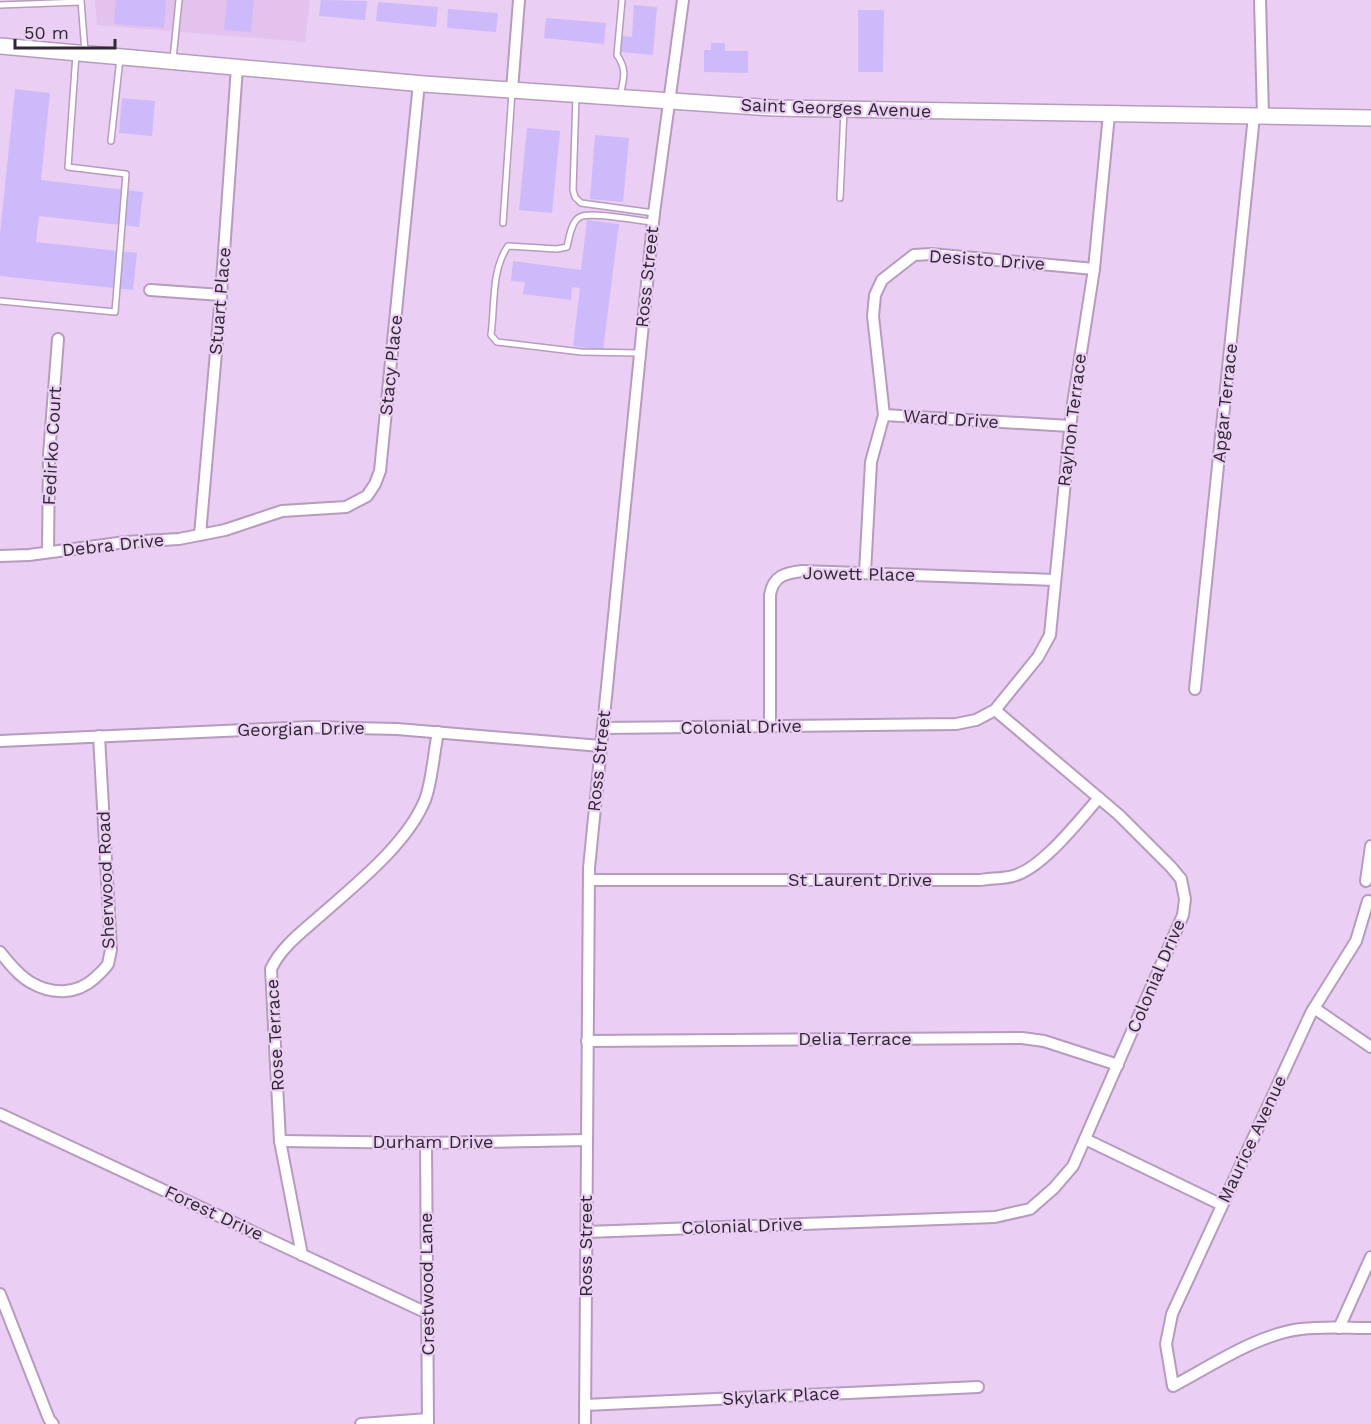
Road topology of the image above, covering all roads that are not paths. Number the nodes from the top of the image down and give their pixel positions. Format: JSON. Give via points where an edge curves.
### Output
{"nodes":[{"id":1,"x":179,"y":0,"type":"edge"},
{"id":2,"x":519,"y":0,"type":"edge"},
{"id":3,"x":622,"y":0,"type":"edge"},
{"id":4,"x":683,"y":0,"type":"edge"},
{"id":5,"x":1260,"y":0,"type":"edge"},
{"id":6,"x":81,"y":1,"type":"edge"},
{"id":7,"x":0,"y":5,"type":"edge"},
{"id":8,"x":0,"y":46,"type":"edge"},
{"id":9,"x":81,"y":53,"type":"junction"},
{"id":10,"x":120,"y":56,"type":"junction"},
{"id":11,"x":173,"y":61,"type":"junction"},
{"id":12,"x":237,"y":67,"type":"junction"},
{"id":13,"x":419,"y":83,"type":"junction"},
{"id":14,"x":512,"y":90,"type":"junction"},
{"id":15,"x":576,"y":94,"type":"junction"},
{"id":16,"x":620,"y":97,"type":"junction"},
{"id":17,"x":669,"y":101,"type":"junction"},
{"id":18,"x":844,"y":110,"type":"junction"},
{"id":19,"x":1109,"y":114,"type":"junction"},
{"id":20,"x":1258,"y":116,"type":"junction"},
{"id":21,"x":1371,"y":118,"type":"edge"},
{"id":22,"x":111,"y":141,"type":"dead end"},
{"id":23,"x":840,"y":198,"type":"dead end"},
{"id":24,"x":653,"y":218,"type":"junction"},
{"id":25,"x":503,"y":223,"type":"dead end"},
{"id":26,"x":1094,"y":269,"type":"junction"},
{"id":27,"x":150,"y":290,"type":"dead end"},
{"id":28,"x":221,"y":295,"type":"junction"},
{"id":29,"x":0,"y":301,"type":"edge"},
{"id":30,"x":58,"y":339,"type":"dead end"},
{"id":31,"x":640,"y":353,"type":"junction"},
{"id":32,"x":884,"y":415,"type":"junction"},
{"id":33,"x":1070,"y":426,"type":"junction"},
{"id":34,"x":225,"y":530,"type":"joint"},
{"id":35,"x":200,"y":535,"type":"junction"},
{"id":36,"x":48,"y":552,"type":"junction"},
{"id":37,"x":0,"y":556,"type":"edge"},
{"id":38,"x":865,"y":573,"type":"junction"},
{"id":39,"x":1055,"y":580,"type":"junction"},
{"id":40,"x":1195,"y":689,"type":"dead end"},
{"id":41,"x":994,"y":710,"type":"junction"},
{"id":42,"x":770,"y":726,"type":"junction"},
{"id":43,"x":603,"y":728,"type":"junction"},
{"id":44,"x":438,"y":732,"type":"junction"},
{"id":45,"x":99,"y":736,"type":"junction"},
{"id":46,"x":0,"y":741,"type":"edge"},
{"id":47,"x":601,"y":746,"type":"junction"},
{"id":48,"x":1099,"y":798,"type":"junction"},
{"id":49,"x":1371,"y":846,"type":"edge"},
{"id":50,"x":589,"y":880,"type":"junction"},
{"id":51,"x":1366,"y":880,"type":"dead end"},
{"id":52,"x":1368,"y":901,"type":"dead end"},
{"id":53,"x":0,"y":952,"type":"edge"},
{"id":54,"x":1314,"y":1008,"type":"junction"},
{"id":55,"x":587,"y":1041,"type":"junction"},
{"id":56,"x":1371,"y":1047,"type":"edge"},
{"id":57,"x":1118,"y":1065,"type":"junction"},
{"id":58,"x":0,"y":1114,"type":"edge"},
{"id":59,"x":1085,"y":1139,"type":"junction"},
{"id":60,"x":587,"y":1140,"type":"junction"},
{"id":61,"x":280,"y":1141,"type":"junction"},
{"id":62,"x":426,"y":1143,"type":"junction"},
{"id":63,"x":1222,"y":1205,"type":"junction"},
{"id":64,"x":586,"y":1232,"type":"junction"},
{"id":65,"x":302,"y":1255,"type":"junction"},
{"id":66,"x":1371,"y":1257,"type":"edge"},
{"id":67,"x":0,"y":1294,"type":"edge"},
{"id":68,"x":427,"y":1313,"type":"junction"},
{"id":69,"x":1339,"y":1328,"type":"junction"},
{"id":70,"x":1371,"y":1328,"type":"edge"},
{"id":71,"x":978,"y":1388,"type":"dead end"},
{"id":72,"x":585,"y":1405,"type":"junction"},
{"id":73,"x":428,"y":1421,"type":"edge"},
{"id":74,"x":53,"y":1424,"type":"edge"},
{"id":75,"x":361,"y":1424,"type":"edge"},
{"id":76,"x":585,"y":1424,"type":"edge"}],
"edges":[{"from":1,"to":11,"type":"lane"},
{"from":2,"to":14,"type":"street"},
{"from":3,"to":16,"type":"lane","via":[[616,56],[625,70]]},
{"from":4,"to":17,"type":"street","name":"Ross Street"},
{"from":5,"to":20,"type":"street","name":"Apgar Terrace"},
{"from":6,"to":7,"type":"lane"},
{"from":6,"to":9,"type":"lane"},
{"from":8,"to":9,"type":"main road","name":"Saint Georges Avenue"},
{"from":9,"to":10,"type":"main road","name":"Saint Georges Avenue"},
{"from":9,"to":29,"type":"lane","via":[[68,167],[126,174],[115,312]]},
{"from":10,"to":11,"type":"main road","name":"Saint Georges Avenue"},
{"from":10,"to":22,"type":"lane"},
{"from":11,"to":12,"type":"main road","name":"Saint Georges Avenue"},
{"from":12,"to":13,"type":"main road","name":"Saint Georges Avenue"},
{"from":12,"to":28,"type":"street","name":"Stuart Place"},
{"from":13,"to":14,"type":"main road","name":"Saint Georges Avenue"},
{"from":13,"to":34,"type":"street","name":"Stacy Place","via":[[380,471],[375,484],[367,496],[346,507],[282,511]]},
{"from":14,"to":15,"type":"main road","name":"Saint Georges Avenue"},
{"from":14,"to":25,"type":"lane"},
{"from":15,"to":16,"type":"main road","name":"Saint Georges Avenue"},
{"from":15,"to":24,"type":"lane","via":[[574,196],[581,203]]},
{"from":16,"to":17,"type":"main road","name":"Saint Georges Avenue"},
{"from":17,"to":18,"type":"main road","name":"Saint Georges Avenue"},
{"from":17,"to":24,"type":"street","name":"Ross Street"},
{"from":18,"to":19,"type":"main road","name":"Saint Georges Avenue"},
{"from":18,"to":23,"type":"lane"},
{"from":19,"to":20,"type":"main road","name":"Saint Georges Avenue"},
{"from":19,"to":26,"type":"street","name":"Rayhon Terrace"},
{"from":20,"to":21,"type":"main road","name":"Saint Georges Avenue"},
{"from":20,"to":40,"type":"street","name":"Apgar Terrace"},
{"from":24,"to":31,"type":"street","name":"Ross Street"},
{"from":24,"to":31,"type":"lane","via":[[579,217],[567,247],[508,246],[496,276],[491,335],[497,342]]},
{"from":26,"to":32,"type":"street","name":"Desisto Drive","via":[[914,255],[882,280],[875,295],[873,316]]},
{"from":26,"to":33,"type":"street","name":"Rayhon Terrace"},
{"from":27,"to":28,"type":"street"},
{"from":28,"to":35,"type":"street","name":"Stuart Place"},
{"from":30,"to":36,"type":"street","name":"Fedirko Court","via":[[49,454]]},
{"from":31,"to":43,"type":"street","name":"Ross Street"},
{"from":32,"to":33,"type":"street","name":"Ward Drive"},
{"from":32,"to":38,"type":"street","name":"Ward Drive","via":[[871,462]]},
{"from":33,"to":39,"type":"street","name":"Rayhon Terrace"},
{"from":34,"to":35,"type":"street","name":"Debra Drive"},
{"from":35,"to":36,"type":"street","name":"Debra Drive"},
{"from":36,"to":37,"type":"street","name":"Debra Drive"},
{"from":38,"to":39,"type":"street","name":"Jowett Place"},
{"from":38,"to":42,"type":"street","name":"Jowett Place","via":[[789,573],[771,585]]},
{"from":39,"to":41,"type":"street","name":"Rayhon Terrace","via":[[1050,634],[1038,657]]},
{"from":41,"to":42,"type":"street","name":"Colonial Drive","via":[[976,720],[956,724]]},
{"from":41,"to":48,"type":"street","name":"Colonial Drive"},
{"from":42,"to":43,"type":"street","name":"Colonial Drive"},
{"from":43,"to":47,"type":"street","name":"Ross Street"},
{"from":44,"to":45,"type":"street","name":"Georgian Drive","via":[[312,727]]},
{"from":44,"to":47,"type":"street","name":"Georgian Drive"},
{"from":44,"to":61,"type":"street","name":"Rose Terrace","via":[[425,798],[415,818],[380,862],[294,940],[272,969]]},
{"from":45,"to":46,"type":"street","name":"Georgian Drive"},
{"from":45,"to":53,"type":"street","name":"Sherwood Road","via":[[111,950],[108,964],[88,984],[63,992],[29,981]]},
{"from":47,"to":50,"type":"street","name":"Ross Street"},
{"from":48,"to":50,"type":"street","name":"St Laurent Drive","via":[[1051,850],[1014,876],[969,880]]},
{"from":48,"to":57,"type":"street","name":"Colonial Drive","via":[[1172,867],[1181,879],[1185,899],[1184,915]]},
{"from":49,"to":51,"type":"street"},
{"from":50,"to":55,"type":"street","name":"Ross Street"},
{"from":52,"to":54,"type":"street","name":"Maurice Avenue","via":[[1356,941]]},
{"from":54,"to":56,"type":"street"},
{"from":54,"to":63,"type":"street","name":"Maurice Avenue"},
{"from":55,"to":57,"type":"street","name":"Delia Terrace","via":[[1022,1038],[1044,1041]]},
{"from":55,"to":60,"type":"street","name":"Ross Street"},
{"from":57,"to":59,"type":"street","name":"Colonial Drive"},
{"from":58,"to":65,"type":"street","name":"Forest Drive"},
{"from":59,"to":63,"type":"street"},
{"from":59,"to":64,"type":"street","name":"Colonial Drive","via":[[1073,1166],[1054,1188],[1030,1209],[1014,1214]]},
{"from":60,"to":62,"type":"street","name":"Durham Drive"},
{"from":60,"to":64,"type":"street","name":"Ross Street"},
{"from":61,"to":62,"type":"street","name":"Durham Drive"},
{"from":61,"to":65,"type":"street","name":"Rose Terrace"},
{"from":62,"to":68,"type":"street","name":"Crestwood Lane"},
{"from":63,"to":69,"type":"street","name":"Maurice Avenue","via":[[1172,1314],[1166,1344],[1173,1386],[1272,1336],[1299,1329]]},
{"from":64,"to":72,"type":"street","name":"Ross Street"},
{"from":65,"to":68,"type":"street","name":"Forest Drive"},
{"from":66,"to":69,"type":"street"},
{"from":67,"to":74,"type":"street"},
{"from":68,"to":73,"type":"street","name":"Crestwood Lane"},
{"from":69,"to":70,"type":"street"},
{"from":71,"to":72,"type":"street","name":"Skylark Place"},
{"from":72,"to":76,"type":"street","name":"Ross Street"},
{"from":73,"to":75,"type":"street"}]}
